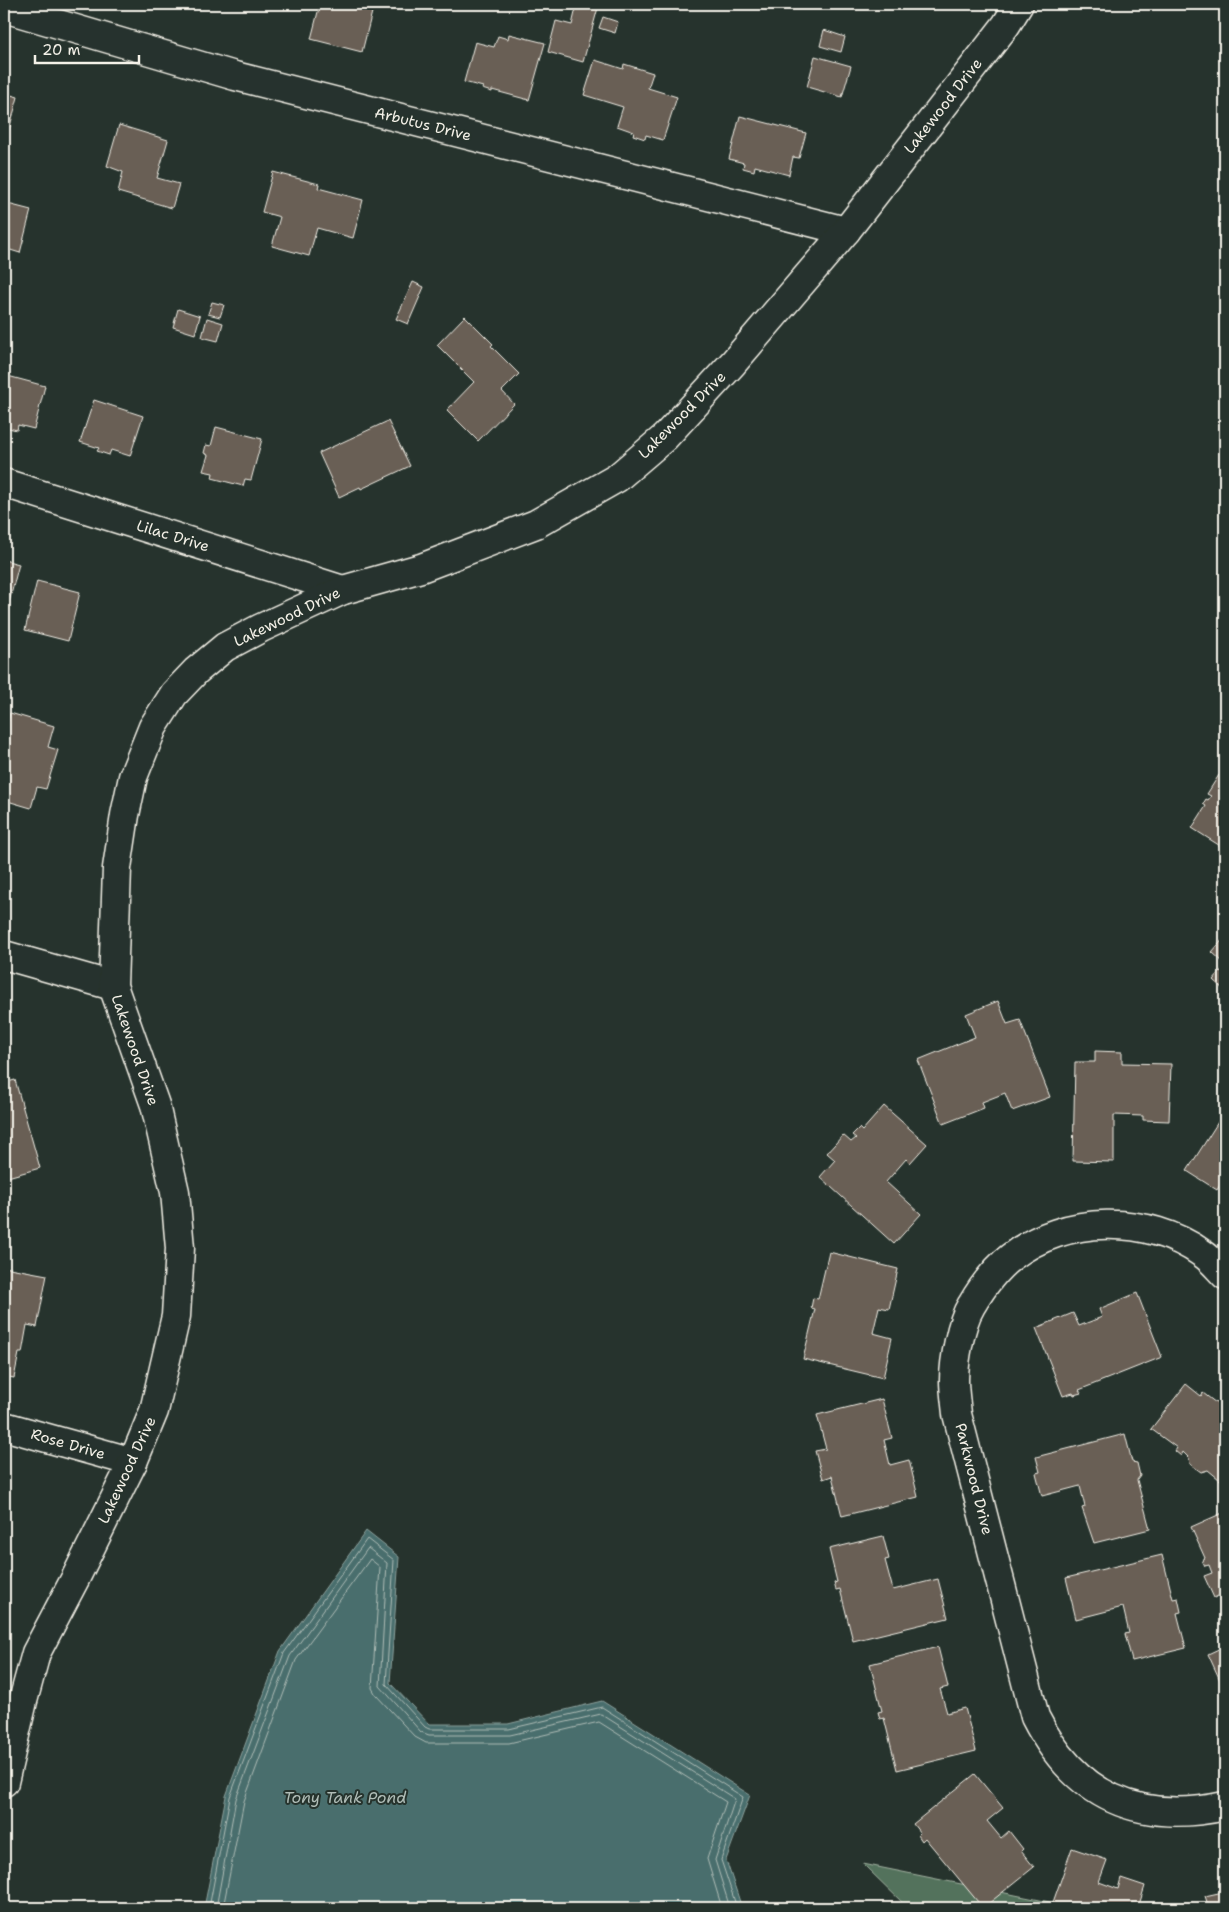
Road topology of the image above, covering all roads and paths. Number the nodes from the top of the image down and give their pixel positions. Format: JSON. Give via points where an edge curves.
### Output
{"nodes":[{"id":1,"x":1019,"y":4,"type":"edge"},
{"id":2,"x":4,"y":8,"type":"edge"},
{"id":3,"x":846,"y":231,"type":"junction"},
{"id":4,"x":4,"y":483,"type":"edge"},
{"id":5,"x":343,"y":590,"type":"junction"},
{"id":6,"x":4,"y":954,"type":"edge"},
{"id":7,"x":113,"y":986,"type":"junction"},
{"id":8,"x":1225,"y":1275,"type":"edge"},
{"id":9,"x":4,"y":1426,"type":"edge"},
{"id":10,"x":133,"y":1462,"type":"junction"},
{"id":11,"x":4,"y":1782,"type":"edge"},
{"id":12,"x":1225,"y":1806,"type":"edge"}],
"edges":[{"from":1,"to":3,"type":"street","name":"Lakewood Drive"},
{"from":2,"to":3,"type":"street","name":"Arbutus Drive","via":[[235,76]]},
{"from":3,"to":5,"type":"street","name":"Lakewood Drive","via":[[733,363],[665,436],[617,478],[536,524],[421,568]]},
{"from":4,"to":5,"type":"street","name":"Lilac Drive"},
{"from":5,"to":7,"type":"street","name":"Lakewood Drive","via":[[225,647],[174,694],[153,727],[133,777],[121,841],[117,868]]},
{"from":6,"to":7,"type":"street"},
{"from":7,"to":10,"type":"street","name":"Lakewood Drive","via":[[155,1105],[175,1192],[180,1248],[176,1316],[169,1353],[154,1411]]},
{"from":8,"to":12,"type":"street","name":"Parkwood Drive","via":[[1204,1254],[1171,1236],[1138,1227],[1108,1224],[1076,1228],[1042,1239],[1011,1257],[970,1308],[959,1342],[954,1380],[958,1414],[1030,1698],[1046,1739],[1062,1761],[1088,1784],[1114,1800],[1175,1812]]},
{"from":9,"to":10,"type":"street","name":"Rose Drive"},
{"from":10,"to":11,"type":"street","name":"Lakewood Drive","via":[[36,1653]]}]}
